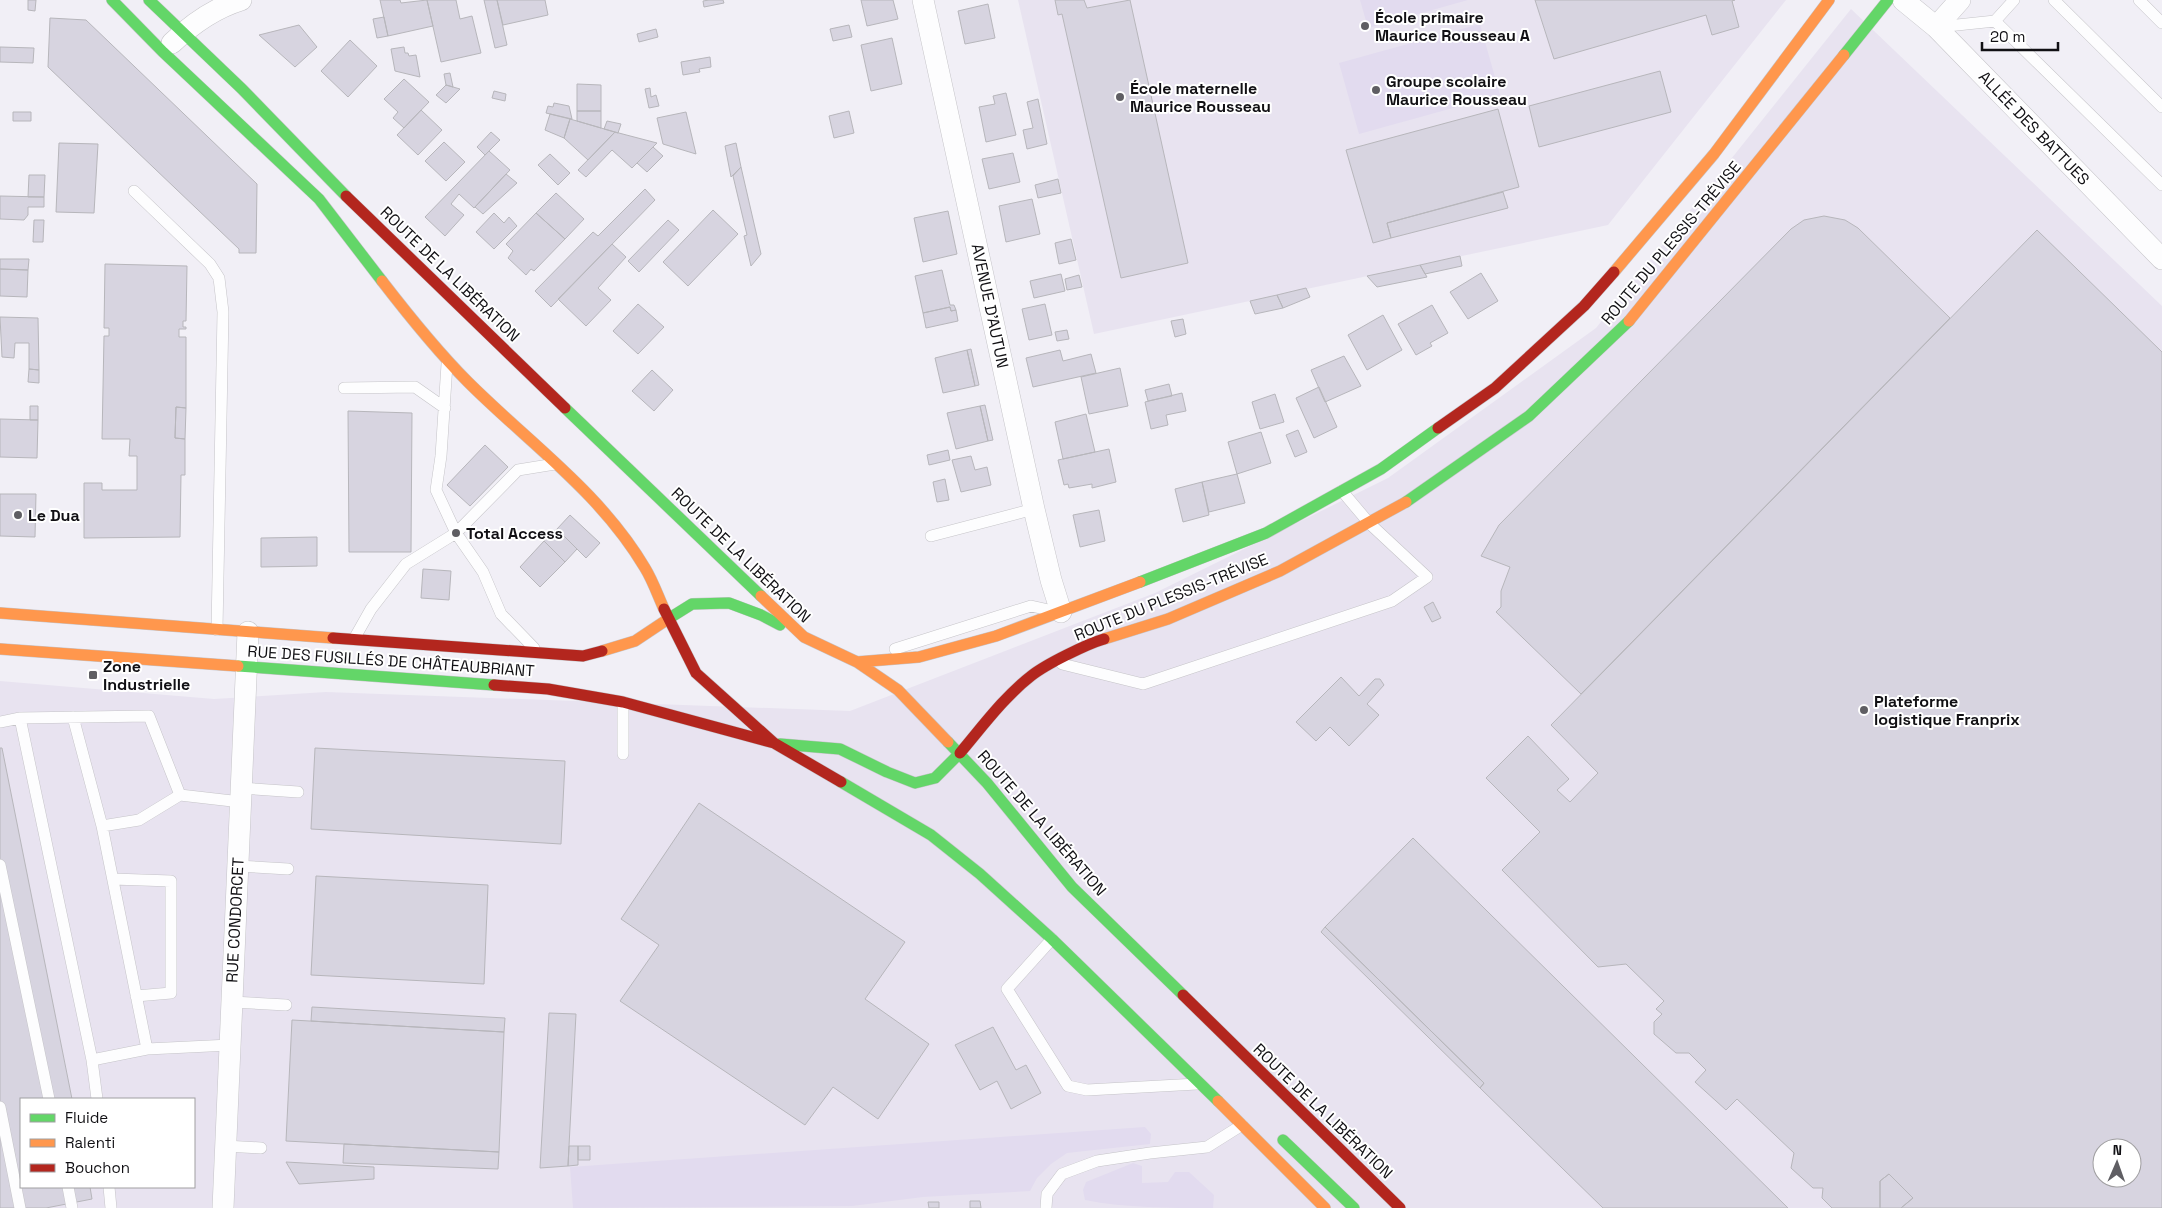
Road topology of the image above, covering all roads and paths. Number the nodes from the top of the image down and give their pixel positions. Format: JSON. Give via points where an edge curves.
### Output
{"nodes":[{"id":1,"x":112,"y":0,"type":"edge"},
{"id":2,"x":149,"y":0,"type":"edge"},
{"id":3,"x":209,"y":0,"type":"edge"},
{"id":4,"x":241,"y":0,"type":"edge"},
{"id":5,"x":923,"y":0,"type":"edge"},
{"id":6,"x":1829,"y":0,"type":"edge"},
{"id":7,"x":1888,"y":0,"type":"edge"},
{"id":8,"x":1903,"y":0,"type":"edge"},
{"id":9,"x":1960,"y":0,"type":"edge"},
{"id":10,"x":2014,"y":0,"type":"edge"},
{"id":11,"x":2054,"y":0,"type":"edge"},
{"id":12,"x":2139,"y":0,"type":"edge"},
{"id":13,"x":1995,"y":21,"type":"junction"},
{"id":14,"x":2162,"y":23,"type":"edge"},
{"id":15,"x":190,"y":27,"type":"junction"},
{"id":16,"x":1936,"y":27,"type":"junction"},
{"id":17,"x":163,"y":52,"type":"junction"},
{"id":18,"x":2162,"y":107,"type":"edge"},
{"id":19,"x":2162,"y":185,"type":"edge"},
{"id":20,"x":134,"y":191,"type":"dead end"},
{"id":21,"x":2162,"y":259,"type":"edge"},
{"id":22,"x":448,"y":360,"type":"junction"},
{"id":23,"x":344,"y":388,"type":"dead end"},
{"id":24,"x":445,"y":408,"type":"junction"},
{"id":25,"x":557,"y":464,"type":"junction"},
{"id":26,"x":1342,"y":491,"type":"junction"},
{"id":27,"x":1034,"y":509,"type":"junction"},
{"id":28,"x":1369,"y":523,"type":"junction"},
{"id":29,"x":456,"y":533,"type":"junction"},
{"id":30,"x":931,"y":536,"type":"dead end"},
{"id":31,"x":1061,"y":612,"type":"junction"},
{"id":32,"x":0,"y":613,"type":"edge"},
{"id":33,"x":668,"y":619,"type":"junction"},
{"id":34,"x":217,"y":630,"type":"junction"},
{"id":35,"x":248,"y":632,"type":"junction"},
{"id":36,"x":804,"y":638,"type":"junction"},
{"id":37,"x":354,"y":639,"type":"junction"},
{"id":38,"x":0,"y":649,"type":"edge"},
{"id":39,"x":539,"y":653,"type":"junction"},
{"id":40,"x":857,"y":662,"type":"junction"},
{"id":41,"x":1056,"y":662,"type":"junction"},
{"id":42,"x":246,"y":667,"type":"junction"},
{"id":43,"x":623,"y":702,"type":"junction"},
{"id":44,"x":73,"y":717,"type":"junction"},
{"id":45,"x":20,"y":718,"type":"junction"},
{"id":46,"x":0,"y":722,"type":"edge"},
{"id":47,"x":774,"y":743,"type":"junction"},
{"id":48,"x":960,"y":753,"type":"junction"},
{"id":49,"x":623,"y":754,"type":"dead end"},
{"id":50,"x":298,"y":792,"type":"dead end"},
{"id":51,"x":180,"y":795,"type":"junction"},
{"id":52,"x":241,"y":795,"type":"junction"},
{"id":53,"x":102,"y":826,"type":"junction"},
{"id":54,"x":0,"y":864,"type":"edge"},
{"id":55,"x":238,"y":866,"type":"junction"},
{"id":56,"x":288,"y":869,"type":"dead end"},
{"id":57,"x":112,"y":879,"type":"junction"},
{"id":58,"x":1052,"y":939,"type":"junction"},
{"id":59,"x":136,"y":996,"type":"junction"},
{"id":60,"x":232,"y":1002,"type":"junction"},
{"id":61,"x":286,"y":1005,"type":"dead end"},
{"id":62,"x":1149,"y":1032,"type":"junction"},
{"id":63,"x":230,"y":1045,"type":"junction"},
{"id":64,"x":147,"y":1049,"type":"junction"},
{"id":65,"x":92,"y":1060,"type":"junction"},
{"id":66,"x":1216,"y":1082,"type":"dead end"},
{"id":67,"x":1201,"y":1084,"type":"junction"},
{"id":68,"x":49,"y":1098,"type":"edge"},
{"id":69,"x":97,"y":1098,"type":"edge"},
{"id":70,"x":0,"y":1108,"type":"edge"},
{"id":71,"x":1242,"y":1125,"type":"junction"},
{"id":72,"x":1273,"y":1130,"type":"dead end"},
{"id":73,"x":225,"y":1146,"type":"junction"},
{"id":74,"x":261,"y":1148,"type":"dead end"},
{"id":75,"x":68,"y":1188,"type":"edge"},
{"id":76,"x":108,"y":1188,"type":"edge"},
{"id":77,"x":20,"y":1208,"type":"edge"},
{"id":78,"x":72,"y":1208,"type":"edge"},
{"id":79,"x":111,"y":1208,"type":"edge"},
{"id":80,"x":223,"y":1208,"type":"edge"},
{"id":81,"x":1046,"y":1208,"type":"edge"},
{"id":82,"x":1325,"y":1208,"type":"edge"},
{"id":83,"x":1354,"y":1208,"type":"edge"},
{"id":84,"x":1400,"y":1208,"type":"edge"}],
"edges":[{"from":1,"to":17,"type":"main road"},
{"from":2,"to":15,"type":"main road","name":"ROUTE DE LA LIBÉRATION"},
{"from":3,"to":15,"type":"street"},
{"from":4,"to":15,"type":"street","via":[[228,4]]},
{"from":5,"to":27,"type":"street","name":"AVENUE D'AUTUN"},
{"from":6,"to":26,"type":"main road","name":"ROUTE DU PLESSIS-TRÉVISE","via":[[1714,154],[1584,306],[1495,388],[1381,469]]},
{"from":7,"to":28,"type":"main road","name":"ROUTE DU PLESSIS-TRÉVISE","via":[[1622,330],[1529,416],[1412,499]]},
{"from":8,"to":16,"type":"street","name":"ALLÉE DES BATTUES"},
{"from":9,"to":16,"type":"street"},
{"from":10,"to":13,"type":"lane"},
{"from":11,"to":18,"type":"lane"},
{"from":12,"to":14,"type":"lane"},
{"from":13,"to":16,"type":"lane"},
{"from":13,"to":19,"type":"lane"},
{"from":15,"to":17,"type":"street"},
{"from":15,"to":36,"type":"main road","name":"ROUTE DE LA LIBÉRATION","via":[[332,183]]},
{"from":16,"to":21,"type":"street","name":"ALLÉE DES BATTUES"},
{"from":17,"to":22,"type":"main road","via":[[319,199],[384,285]]},
{"from":20,"to":34,"type":"lane","via":[[210,264],[219,278],[223,312]]},
{"from":22,"to":24,"type":"lane"},
{"from":22,"to":25,"type":"main road"},
{"from":23,"to":24,"type":"lane","via":[[415,388]]},
{"from":24,"to":29,"type":"lane","via":[[436,490]]},
{"from":25,"to":29,"type":"lane","via":[[518,470]]},
{"from":25,"to":33,"type":"main road","via":[[584,488],[621,532],[646,569]]},
{"from":26,"to":28,"type":"lane"},
{"from":26,"to":31,"type":"main road","name":"ROUTE DU PLESSIS-TRÉVISE","via":[[1266,533]]},
{"from":27,"to":30,"type":"lane"},
{"from":27,"to":31,"type":"street","name":"AVENUE D'AUTUN"},
{"from":28,"to":41,"type":"main road","name":"ROUTE DU PLESSIS-TRÉVISE","via":[[1280,571],[1168,619],[1093,642]]},
{"from":28,"to":41,"type":"lane","via":[[1427,577],[1392,601],[1143,684]]},
{"from":29,"to":37,"type":"lane","via":[[406,564],[371,609]]},
{"from":29,"to":39,"type":"lane","via":[[483,572],[501,614]]},
{"from":31,"to":40,"type":"main road","name":"ROUTE DU PLESSIS-TRÉVISE","via":[[996,636],[929,655]]},
{"from":31,"to":40,"type":"lane","via":[[1031,606]]},
{"from":32,"to":34,"type":"main road","name":"RUE DES FUSILLÉS DE CHÂTEAUBRIANT"},
{"from":33,"to":36,"type":"main road","name":"RUE DES FUSILLÉS DE CHÂTEAUBRIANT","via":[[692,604],[729,603],[761,615]]},
{"from":33,"to":39,"type":"main road","name":"RUE DES FUSILLÉS DE CHÂTEAUBRIANT","via":[[634,641],[583,656]]},
{"from":33,"to":47,"type":"main road","via":[[696,672]]},
{"from":34,"to":35,"type":"main road","name":"RUE DES FUSILLÉS DE CHÂTEAUBRIANT"},
{"from":35,"to":37,"type":"main road","name":"RUE DES FUSILLÉS DE CHÂTEAUBRIANT"},
{"from":35,"to":42,"type":"street","name":"RUE CONDORCET"},
{"from":36,"to":40,"type":"main road","name":"ROUTE DE LA LIBÉRATION"},
{"from":37,"to":39,"type":"main road","name":"RUE DES FUSILLÉS DE CHÂTEAUBRIANT"},
{"from":38,"to":42,"type":"main road","name":"RUE DES FUSILLÉS DE CHÂTEAUBRIANT"},
{"from":40,"to":48,"type":"main road","name":"ROUTE DE LA LIBÉRATION","via":[[898,690]]},
{"from":41,"to":48,"type":"main road","name":"ROUTE DU PLESSIS-TRÉVISE","via":[[1032,675]]},
{"from":42,"to":43,"type":"main road","name":"RUE DES FUSILLÉS DE CHÂTEAUBRIANT","via":[[548,689]]},
{"from":42,"to":52,"type":"street","name":"RUE CONDORCET"},
{"from":43,"to":47,"type":"main road","name":"RUE DES FUSILLÉS DE CHÂTEAUBRIANT"},
{"from":43,"to":49,"type":"lane"},
{"from":44,"to":45,"type":"lane"},
{"from":44,"to":51,"type":"lane","via":[[149,716]]},
{"from":44,"to":53,"type":"lane"},
{"from":45,"to":46,"type":"lane"},
{"from":45,"to":65,"type":"lane"},
{"from":47,"to":48,"type":"main road","name":"ROUTE DU PLESSIS-TRÉVISE","via":[[840,749],[915,783],[935,778]]},
{"from":47,"to":58,"type":"main road","via":[[930,835],[980,874]]},
{"from":48,"to":84,"type":"main road","name":"ROUTE DE LA LIBÉRATION","via":[[1072,887]]},
{"from":50,"to":52,"type":"lane"},
{"from":51,"to":52,"type":"lane"},
{"from":51,"to":53,"type":"lane","via":[[139,820]]},
{"from":52,"to":55,"type":"street","name":"RUE CONDORCET"},
{"from":53,"to":57,"type":"lane"},
{"from":54,"to":68,"type":"lane"},
{"from":55,"to":56,"type":"lane"},
{"from":55,"to":60,"type":"street","name":"RUE CONDORCET"},
{"from":57,"to":59,"type":"lane"},
{"from":57,"to":59,"type":"lane","via":[[170,881],[171,993]]},
{"from":58,"to":62,"type":"main road"},
{"from":58,"to":67,"type":"lane","via":[[1007,989],[1068,1086],[1087,1090]]},
{"from":59,"to":64,"type":"lane"},
{"from":60,"to":61,"type":"lane"},
{"from":60,"to":63,"type":"street","name":"RUE CONDORCET"},
{"from":62,"to":66,"type":"main road"},
{"from":62,"to":67,"type":"main road"},
{"from":63,"to":64,"type":"lane"},
{"from":63,"to":73,"type":"street","name":"RUE CONDORCET"},
{"from":64,"to":65,"type":"lane"},
{"from":65,"to":69,"type":"lane"},
{"from":67,"to":71,"type":"main road"},
{"from":70,"to":77,"type":"lane"},
{"from":71,"to":81,"type":"lane","via":[[1207,1147],[1097,1161],[1062,1174],[1047,1194]]},
{"from":71,"to":82,"type":"main road"},
{"from":72,"to":83,"type":"main road"},
{"from":73,"to":74,"type":"lane"},
{"from":73,"to":80,"type":"street","name":"RUE CONDORCET"},
{"from":75,"to":78,"type":"lane"},
{"from":76,"to":79,"type":"lane"}]}
